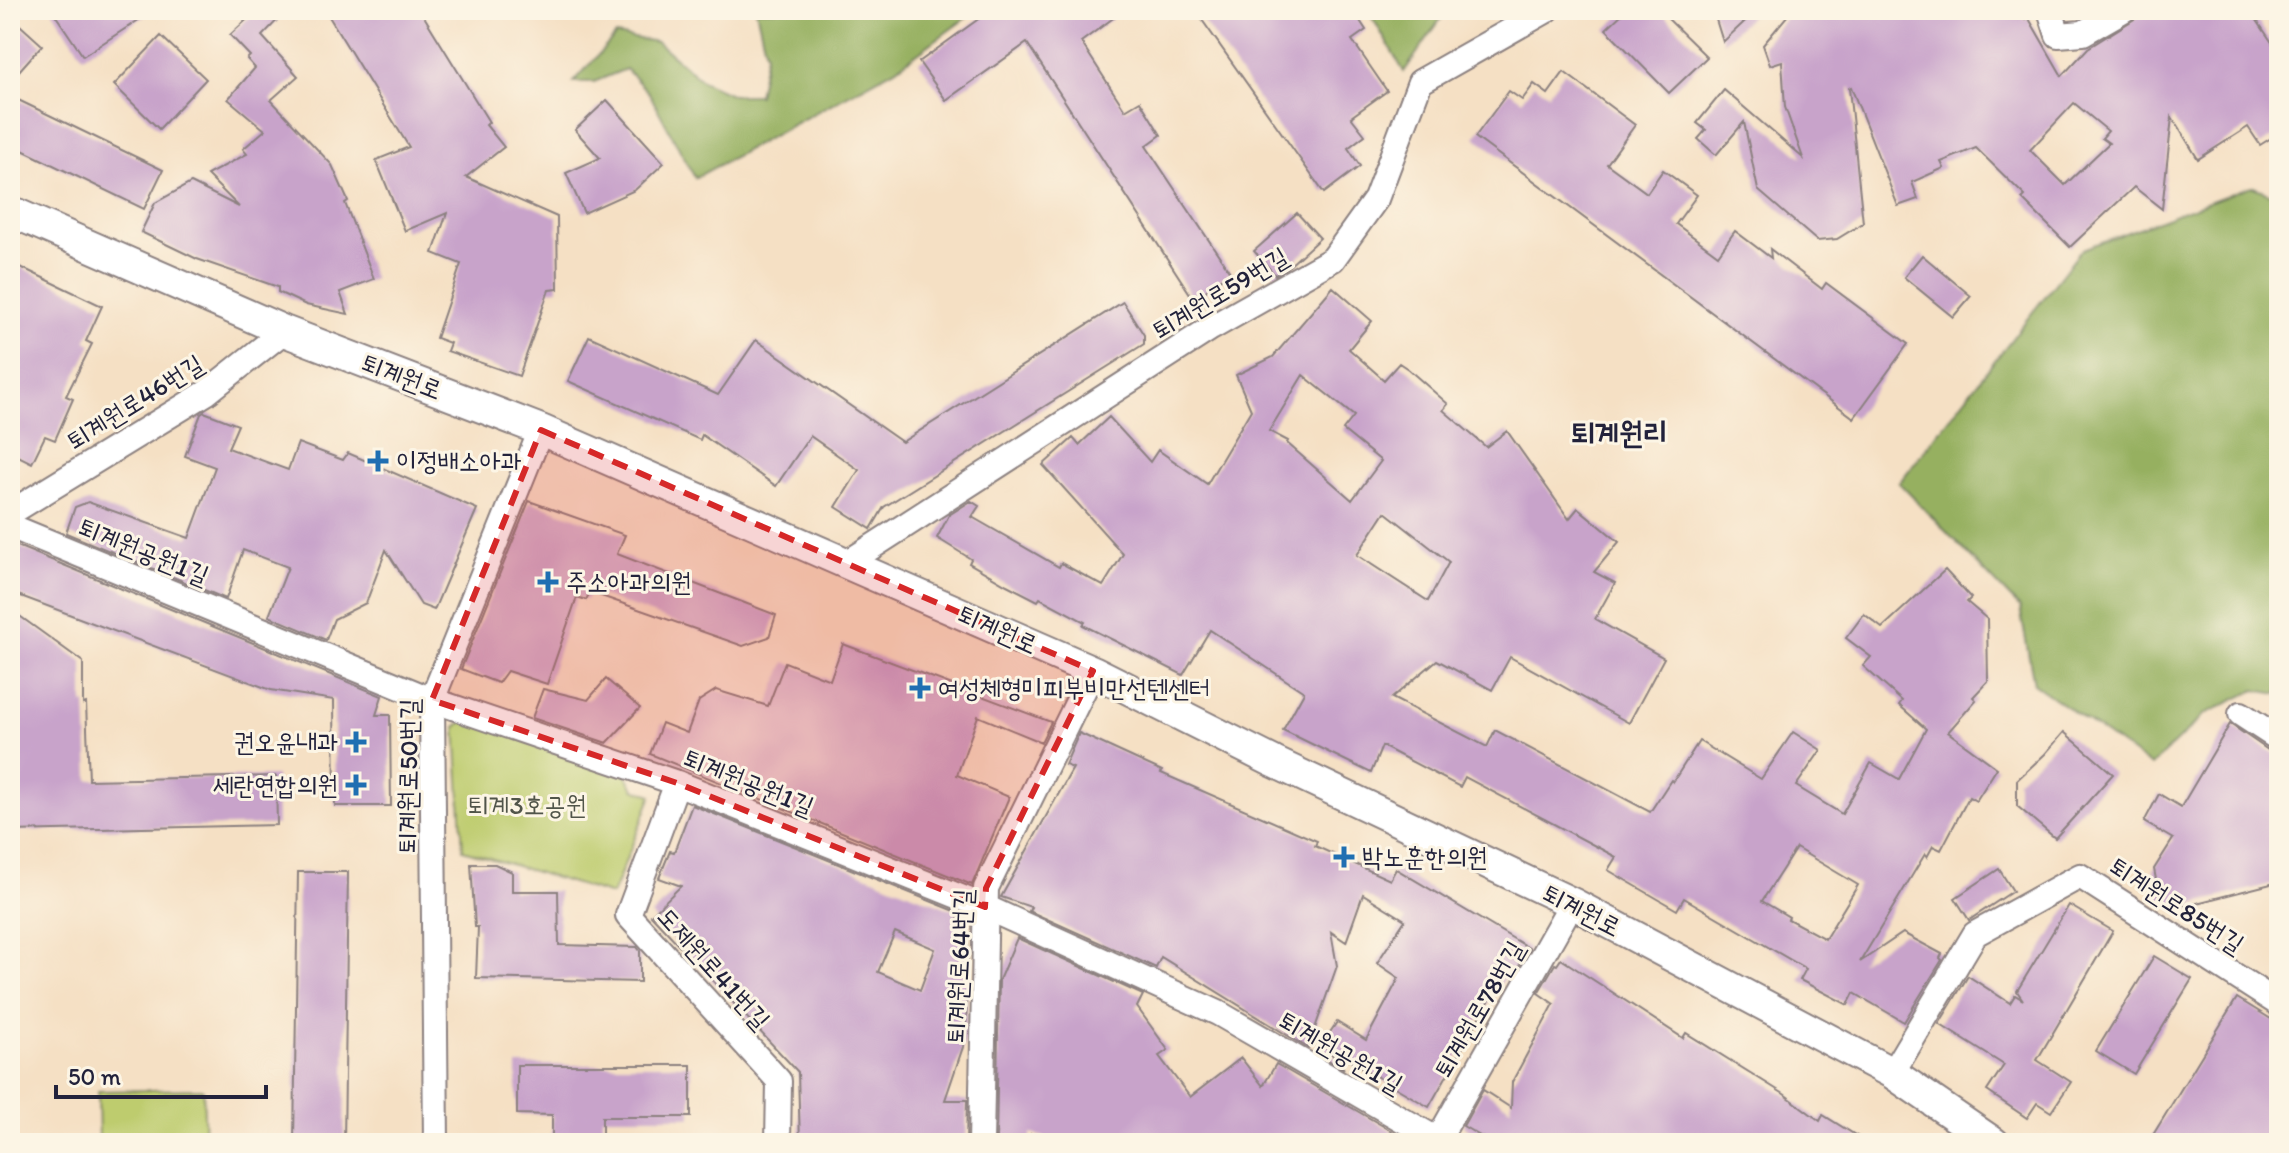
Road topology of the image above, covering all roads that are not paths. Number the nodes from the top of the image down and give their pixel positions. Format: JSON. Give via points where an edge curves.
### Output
{"nodes":[{"id":1,"x":1547,"y":10,"type":"edge"},
{"id":2,"x":2050,"y":10,"type":"edge"},
{"id":3,"x":2123,"y":10,"type":"edge"},
{"id":4,"x":10,"y":211,"type":"edge"},
{"id":5,"x":284,"y":331,"type":"junction"},
{"id":6,"x":541,"y":430,"type":"junction"},
{"id":7,"x":10,"y":513,"type":"edge"},
{"id":8,"x":10,"y":526,"type":"edge"},
{"id":9,"x":847,"y":563,"type":"junction"},
{"id":10,"x":1093,"y":671,"type":"junction"},
{"id":11,"x":432,"y":700,"type":"junction"},
{"id":12,"x":2241,"y":714,"type":"dead end"},
{"id":13,"x":2279,"y":739,"type":"edge"},
{"id":14,"x":677,"y":783,"type":"junction"},
{"id":15,"x":1572,"y":903,"type":"junction"},
{"id":16,"x":985,"y":907,"type":"junction"},
{"id":17,"x":2279,"y":1004,"type":"edge"},
{"id":18,"x":1892,"y":1073,"type":"junction"},
{"id":19,"x":1439,"y":1142,"type":"edge"},
{"id":20,"x":436,"y":1143,"type":"edge"},
{"id":21,"x":778,"y":1143,"type":"edge"},
{"id":22,"x":981,"y":1143,"type":"edge"},
{"id":23,"x":1994,"y":1143,"type":"edge"}],
"edges":[{"from":1,"to":9,"type":"street","name":"퇴계원로59번길","via":[[1420,82],[1376,199],[1333,259],[1211,328]]},
{"from":2,"to":3,"type":"street","via":[[2058,35],[2083,33]]},
{"from":4,"to":5,"type":"street","name":"퇴계원로"},
{"from":5,"to":6,"type":"street","name":"퇴계원로"},
{"from":5,"to":7,"type":"street","name":"퇴계원로46번길","via":[[206,393]]},
{"from":6,"to":9,"type":"street","name":"퇴계원로"},
{"from":6,"to":11,"type":"street","name":"퇴계원로50번길"},
{"from":8,"to":11,"type":"street","name":"퇴계원공원1길"},
{"from":9,"to":10,"type":"street","name":"퇴계원로"},
{"from":10,"to":15,"type":"street","name":"퇴계원로"},
{"from":10,"to":16,"type":"street","name":"퇴계원로64번길","via":[[986,888]]},
{"from":11,"to":14,"type":"street","name":"퇴계원공원1길"},
{"from":11,"to":20,"type":"street","name":"퇴계원로50번길"},
{"from":12,"to":13,"type":"street"},
{"from":14,"to":16,"type":"street","name":"퇴계원공원1길"},
{"from":14,"to":21,"type":"street","name":"도제원로41번길","via":[[628,915],[779,1081]]},
{"from":15,"to":18,"type":"street","name":"퇴계원로"},
{"from":15,"to":19,"type":"street","name":"퇴계원로78번길"},
{"from":16,"to":19,"type":"street","name":"퇴계원공원1길","via":[[1218,1013]]},
{"from":16,"to":22,"type":"street","name":"퇴계원로64번길"},
{"from":17,"to":18,"type":"street","name":"퇴계원로85번길","via":[[2080,876],[1975,934]]},
{"from":18,"to":23,"type":"street","name":"퇴계원로"}]}
